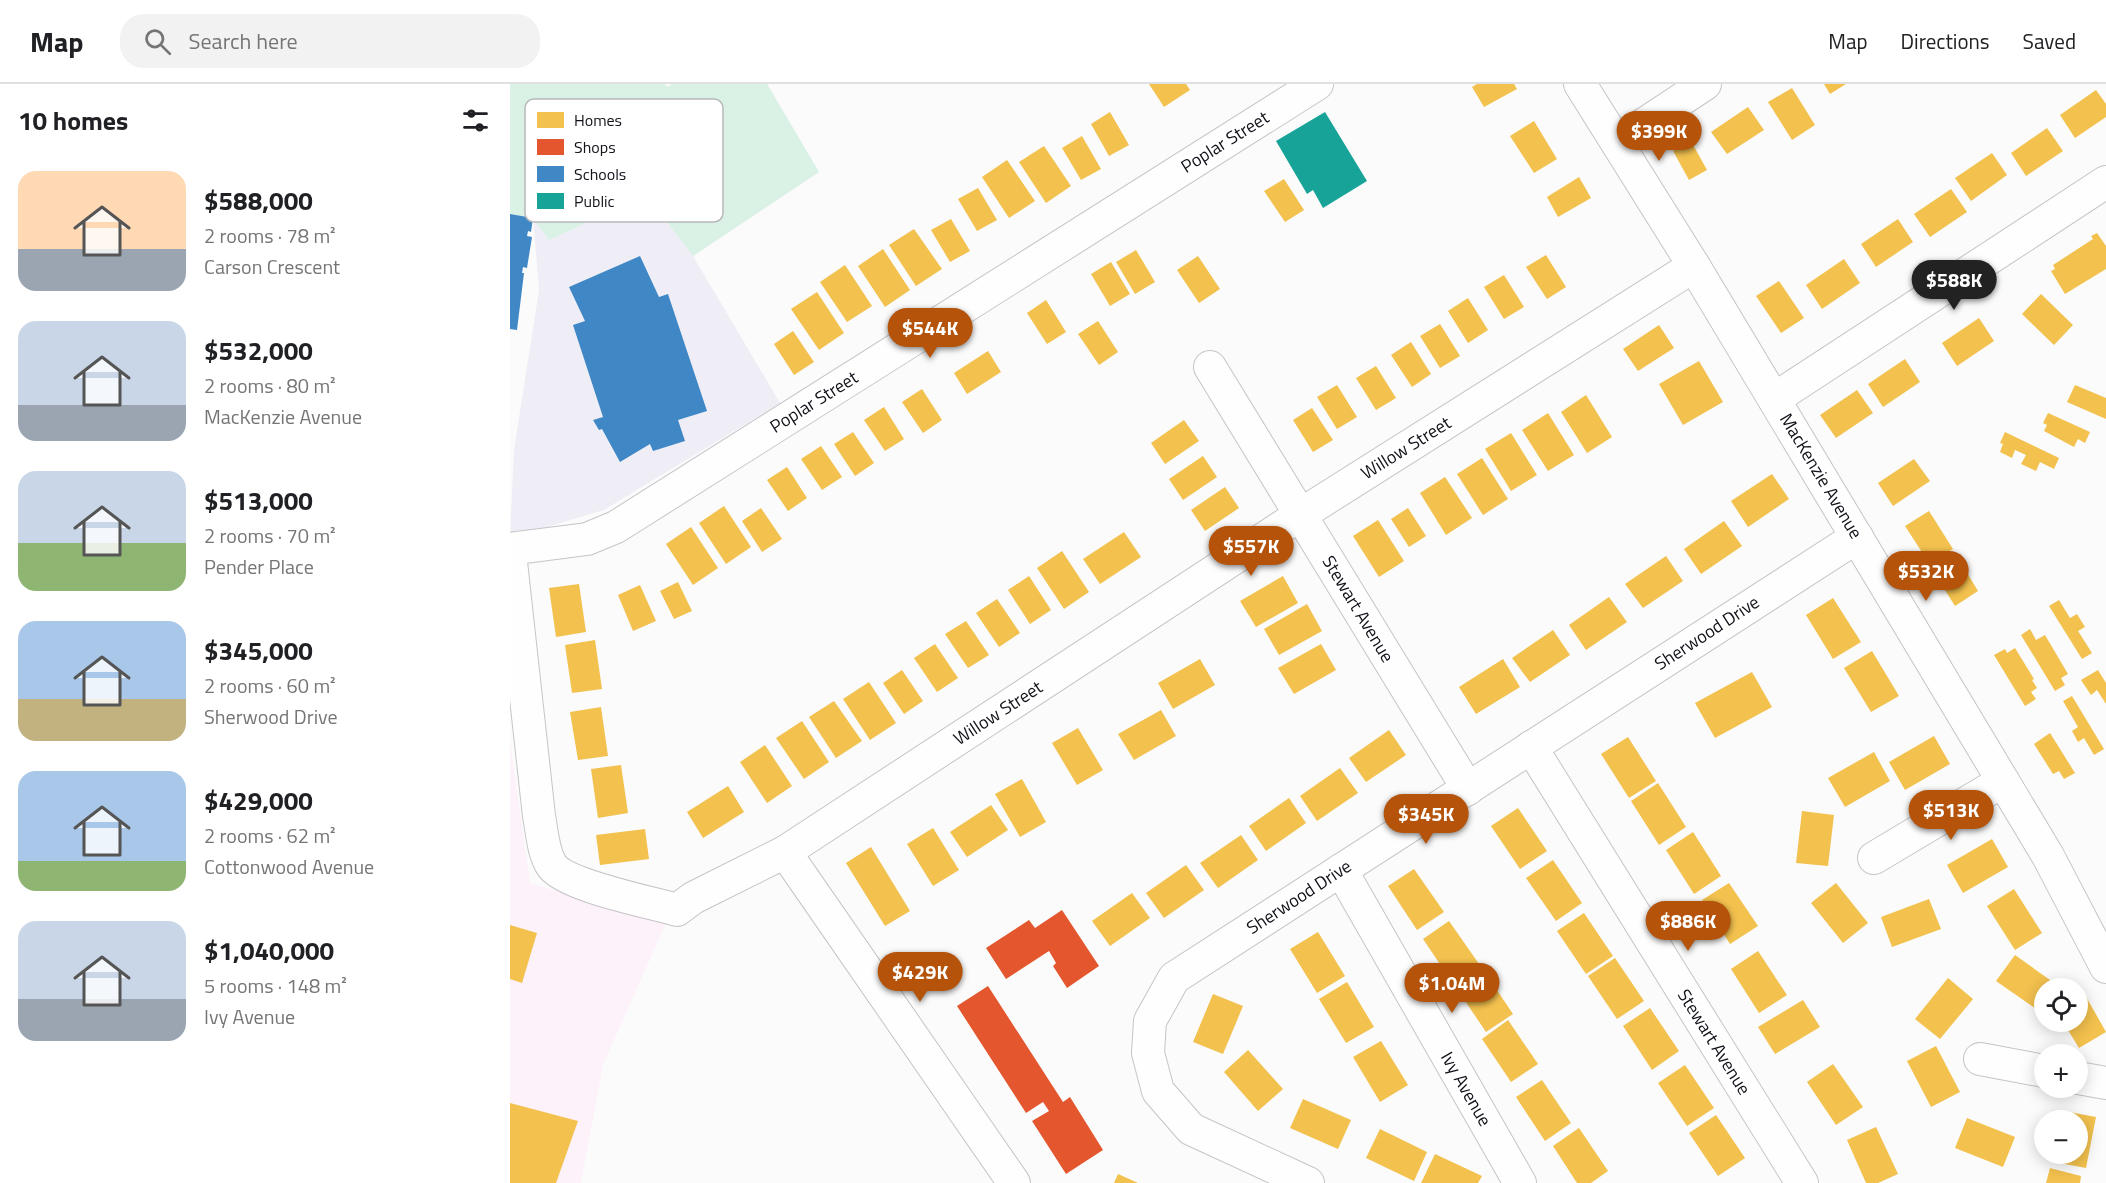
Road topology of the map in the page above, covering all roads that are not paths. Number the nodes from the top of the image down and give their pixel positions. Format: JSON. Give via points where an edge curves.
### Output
{"nodes":[{"id":1,"x":1317,"y":84,"type":"edge"},
{"id":2,"x":1580,"y":84,"type":"edge"},
{"id":3,"x":1705,"y":84,"type":"edge"},
{"id":4,"x":1617,"y":142,"type":"junction"},
{"id":5,"x":2106,"y":182,"type":"edge"},
{"id":6,"x":1694,"y":266,"type":"junction"},
{"id":7,"x":1210,"y":367,"type":"dead end"},
{"id":8,"x":1774,"y":399,"type":"junction"},
{"id":9,"x":1300,"y":515,"type":"junction"},
{"id":10,"x":1857,"y":537,"type":"junction"},
{"id":11,"x":510,"y":551,"type":"edge"},
{"id":12,"x":1531,"y":747,"type":"junction"},
{"id":13,"x":2003,"y":781,"type":"junction"},
{"id":14,"x":1468,"y":789,"type":"junction"},
{"id":15,"x":785,"y":852,"type":"junction"},
{"id":16,"x":1874,"y":858,"type":"dead end"},
{"id":17,"x":1341,"y":870,"type":"junction"},
{"id":18,"x":2106,"y":967,"type":"edge"},
{"id":19,"x":1980,"y":1059,"type":"dead end"},
{"id":20,"x":2034,"y":1069,"type":"edge"},
{"id":21,"x":2088,"y":1080,"type":"edge"},
{"id":22,"x":2106,"y":1083,"type":"edge"},
{"id":23,"x":1014,"y":1183,"type":"edge"},
{"id":24,"x":1308,"y":1183,"type":"edge"},
{"id":25,"x":1520,"y":1183,"type":"edge"},
{"id":26,"x":1802,"y":1183,"type":"edge"}],
"edges":[{"from":1,"to":11,"type":"street","name":"Poplar Street","via":[[616,527],[587,539]]},
{"from":2,"to":4,"type":"street","name":"MacKenzie Avenue"},
{"from":3,"to":4,"type":"street"},
{"from":4,"to":6,"type":"street","name":"MacKenzie Avenue"},
{"from":5,"to":8,"type":"street"},
{"from":6,"to":8,"type":"street","name":"MacKenzie Avenue"},
{"from":6,"to":9,"type":"street","name":"Willow Street"},
{"from":7,"to":9,"type":"street","name":"Stewart Avenue"},
{"from":8,"to":10,"type":"street","name":"MacKenzie Avenue"},
{"from":9,"to":14,"type":"street","name":"Stewart Avenue"},
{"from":9,"to":15,"type":"street","name":"Willow Street"},
{"from":10,"to":12,"type":"street","name":"Sherwood Drive"},
{"from":10,"to":13,"type":"street","name":"MacKenzie Avenue"},
{"from":11,"to":15,"type":"street","name":"Willow Street","via":[[539,816],[552,866],[572,880],[678,910],[693,897]]},
{"from":12,"to":14,"type":"street","name":"Sherwood Drive"},
{"from":12,"to":26,"type":"street","name":"Stewart Avenue"},
{"from":13,"to":16,"type":"street"},
{"from":13,"to":18,"type":"street","name":"MacKenzie Avenue","via":[[2048,856]]},
{"from":14,"to":17,"type":"street","name":"Sherwood Drive"},
{"from":15,"to":23,"type":"street"},
{"from":17,"to":24,"type":"street","name":"Sherwood Drive","via":[[1174,978],[1150,1021],[1148,1053],[1158,1090],[1191,1129]]},
{"from":17,"to":25,"type":"street","name":"Ivy Avenue"},
{"from":19,"to":20,"type":"street"},
{"from":21,"to":22,"type":"street"}]}
